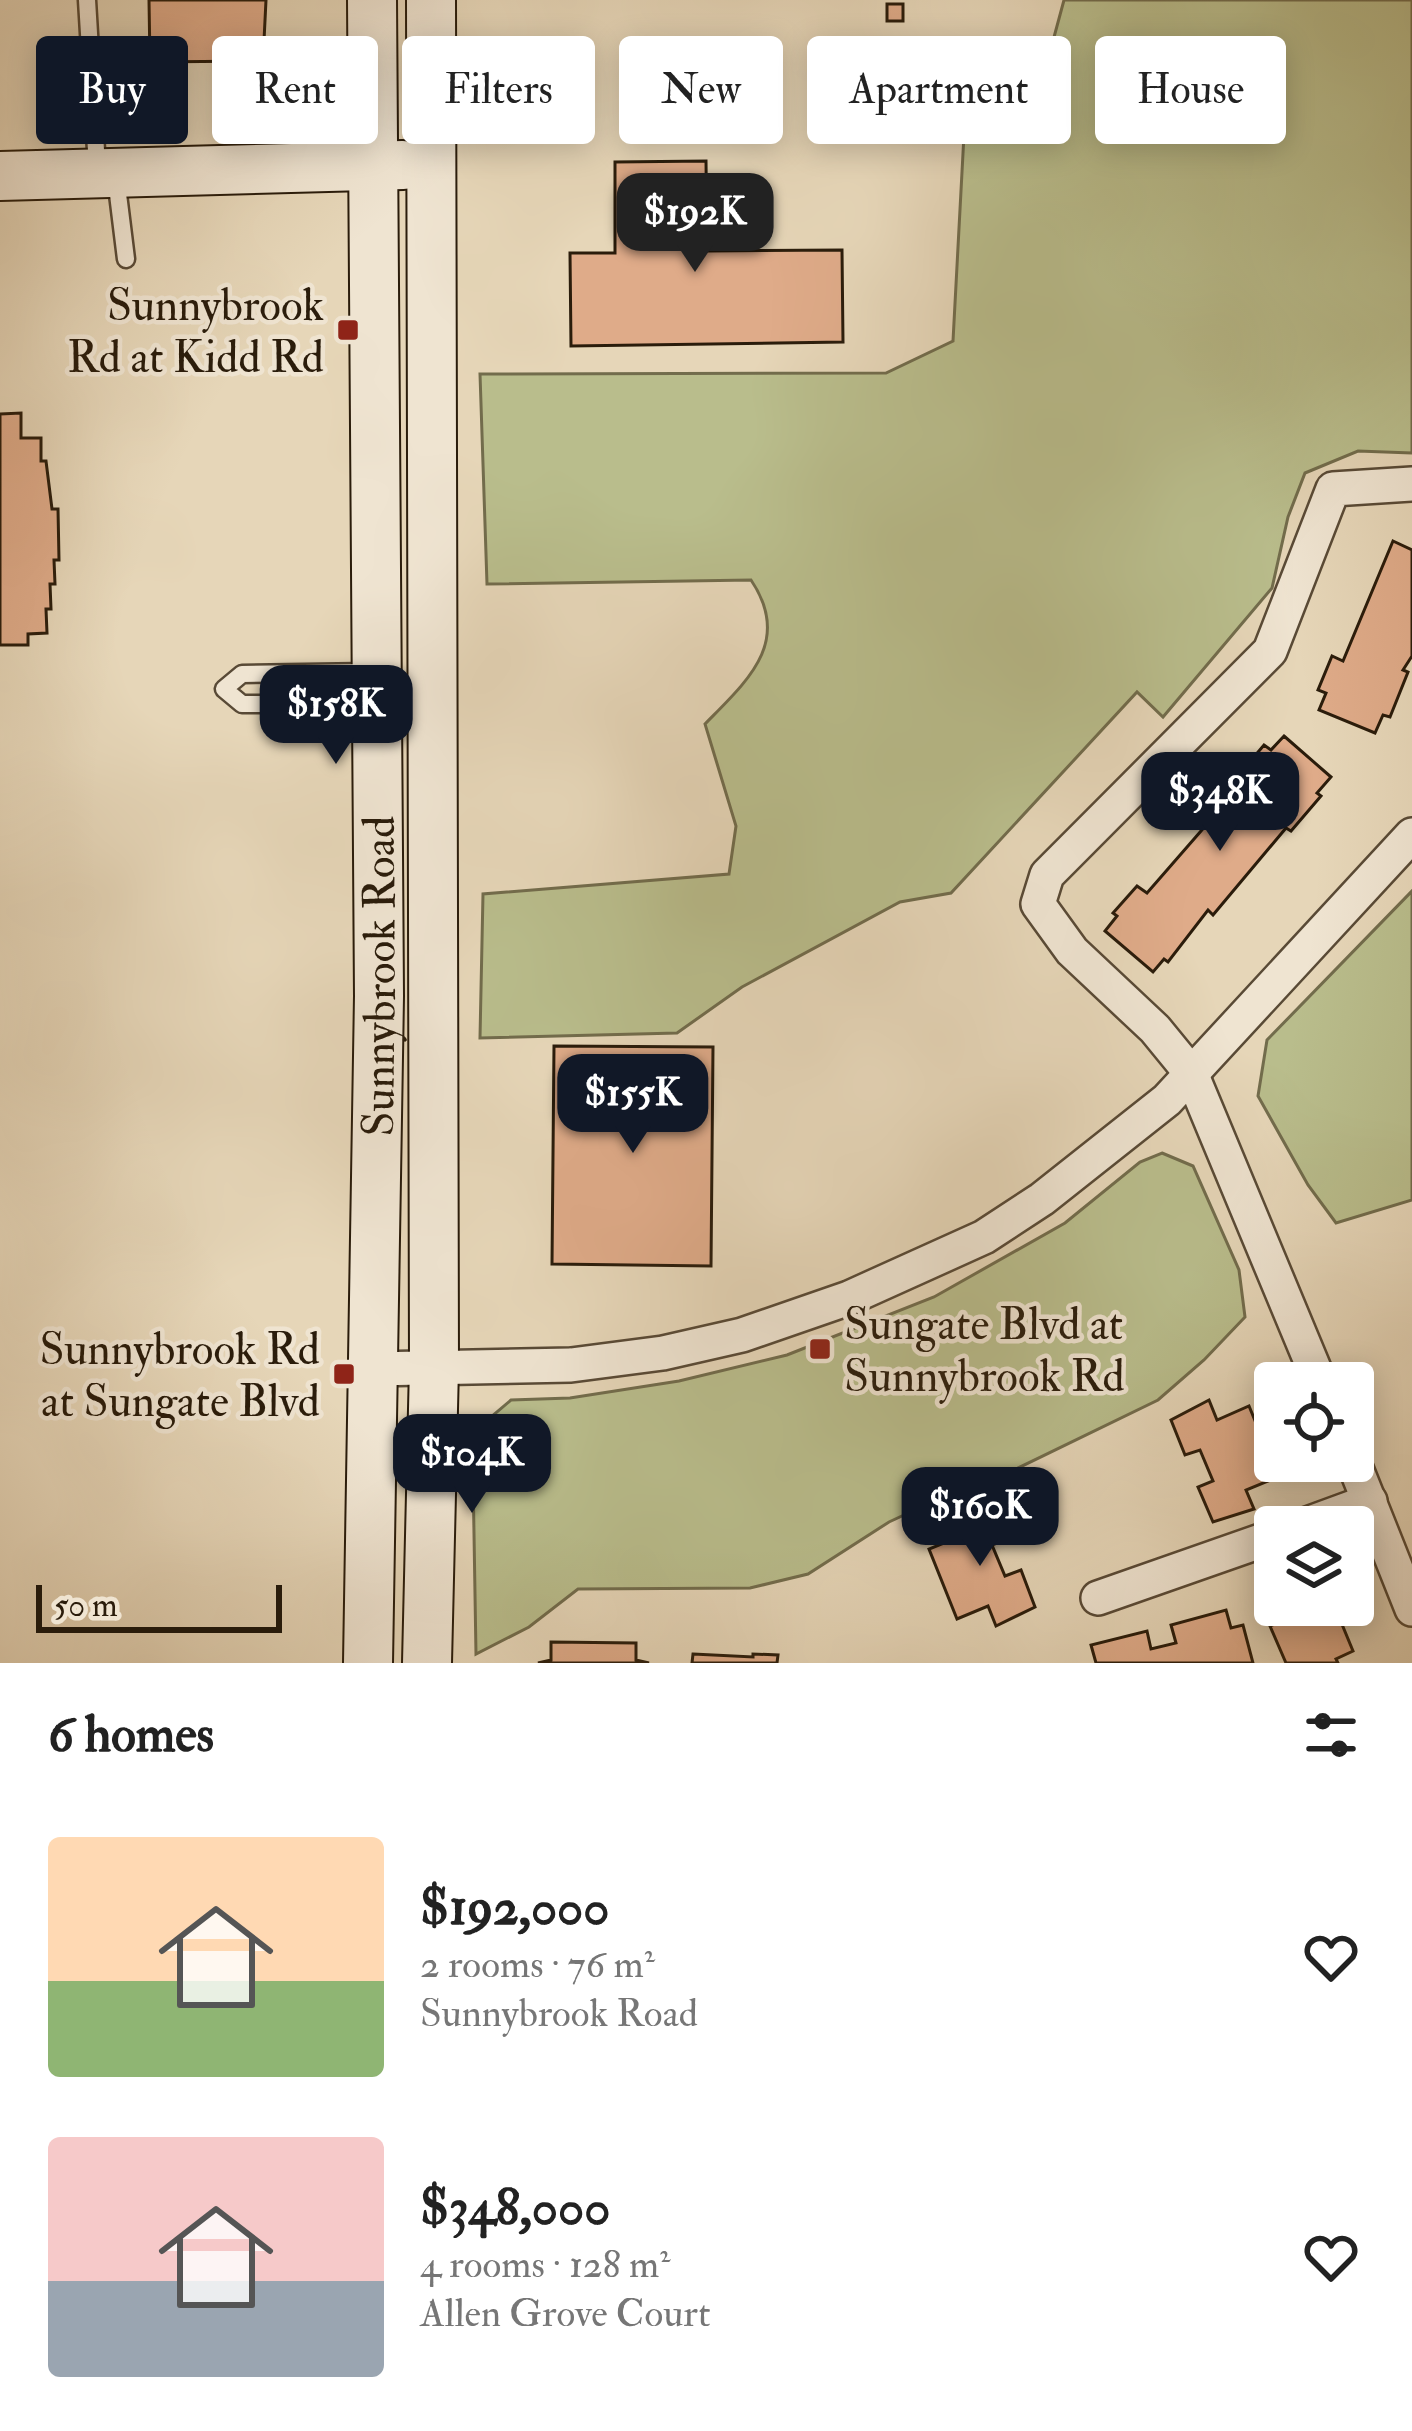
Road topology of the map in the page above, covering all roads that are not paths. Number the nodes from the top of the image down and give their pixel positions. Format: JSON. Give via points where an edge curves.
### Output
{"nodes":[{"id":1,"x":87,"y":0,"type":"edge"},
{"id":2,"x":372,"y":0,"type":"edge"},
{"id":3,"x":431,"y":0,"type":"edge"},
{"id":4,"x":372,"y":164,"type":"junction"},
{"id":5,"x":432,"y":165,"type":"junction"},
{"id":6,"x":106,"y":171,"type":"junction"},
{"id":7,"x":0,"y":176,"type":"edge"},
{"id":8,"x":126,"y":259,"type":"dead end"},
{"id":9,"x":1412,"y":484,"type":"edge"},
{"id":10,"x":378,"y":688,"type":"junction"},
{"id":11,"x":1412,"y":836,"type":"edge"},
{"id":12,"x":1191,"y":1072,"type":"junction"},
{"id":13,"x":1311,"y":1362,"type":"edge"},
{"id":14,"x":434,"y":1367,"type":"junction"},
{"id":15,"x":372,"y":1369,"type":"junction"},
{"id":16,"x":1362,"y":1482,"type":"edge"},
{"id":17,"x":1370,"y":1501,"type":"junction"},
{"id":18,"x":1356,"y":1506,"type":"edge"},
{"id":19,"x":1254,"y":1543,"type":"edge"},
{"id":20,"x":1098,"y":1598,"type":"dead end"},
{"id":21,"x":1412,"y":1609,"type":"edge"},
{"id":22,"x":368,"y":1663,"type":"edge"},
{"id":23,"x":427,"y":1663,"type":"edge"}],
"edges":[{"from":1,"to":6,"type":"lane"},
{"from":2,"to":4,"type":"main road","name":"Sunnybrook Road"},
{"from":3,"to":5,"type":"main road","name":"Sunnybrook Road"},
{"from":4,"to":5,"type":"main road"},
{"from":4,"to":6,"type":"main road"},
{"from":4,"to":10,"type":"main road","name":"Sunnybrook Road"},
{"from":5,"to":14,"type":"main road","name":"Sunnybrook Road"},
{"from":6,"to":7,"type":"main road"},
{"from":6,"to":8,"type":"lane"},
{"from":9,"to":12,"type":"street","via":[[1333,489],[1270,651],[1047,875],[1037,904]]},
{"from":10,"to":10,"type":"lane","via":[[242,674],[224,689],[242,704]]},
{"from":10,"to":15,"type":"main road","name":"Sunnybrook Road"},
{"from":11,"to":12,"type":"street"},
{"from":12,"to":13,"type":"street"},
{"from":12,"to":14,"type":"street","via":[[1042,1199],[984,1237],[849,1298],[663,1353],[571,1365]]},
{"from":14,"to":15,"type":"street"},
{"from":14,"to":23,"type":"main road","name":"Sunnybrook Road"},
{"from":15,"to":22,"type":"main road","name":"Sunnybrook Road"},
{"from":16,"to":17,"type":"street"},
{"from":17,"to":18,"type":"street"},
{"from":17,"to":21,"type":"street"},
{"from":19,"to":20,"type":"street"}]}
